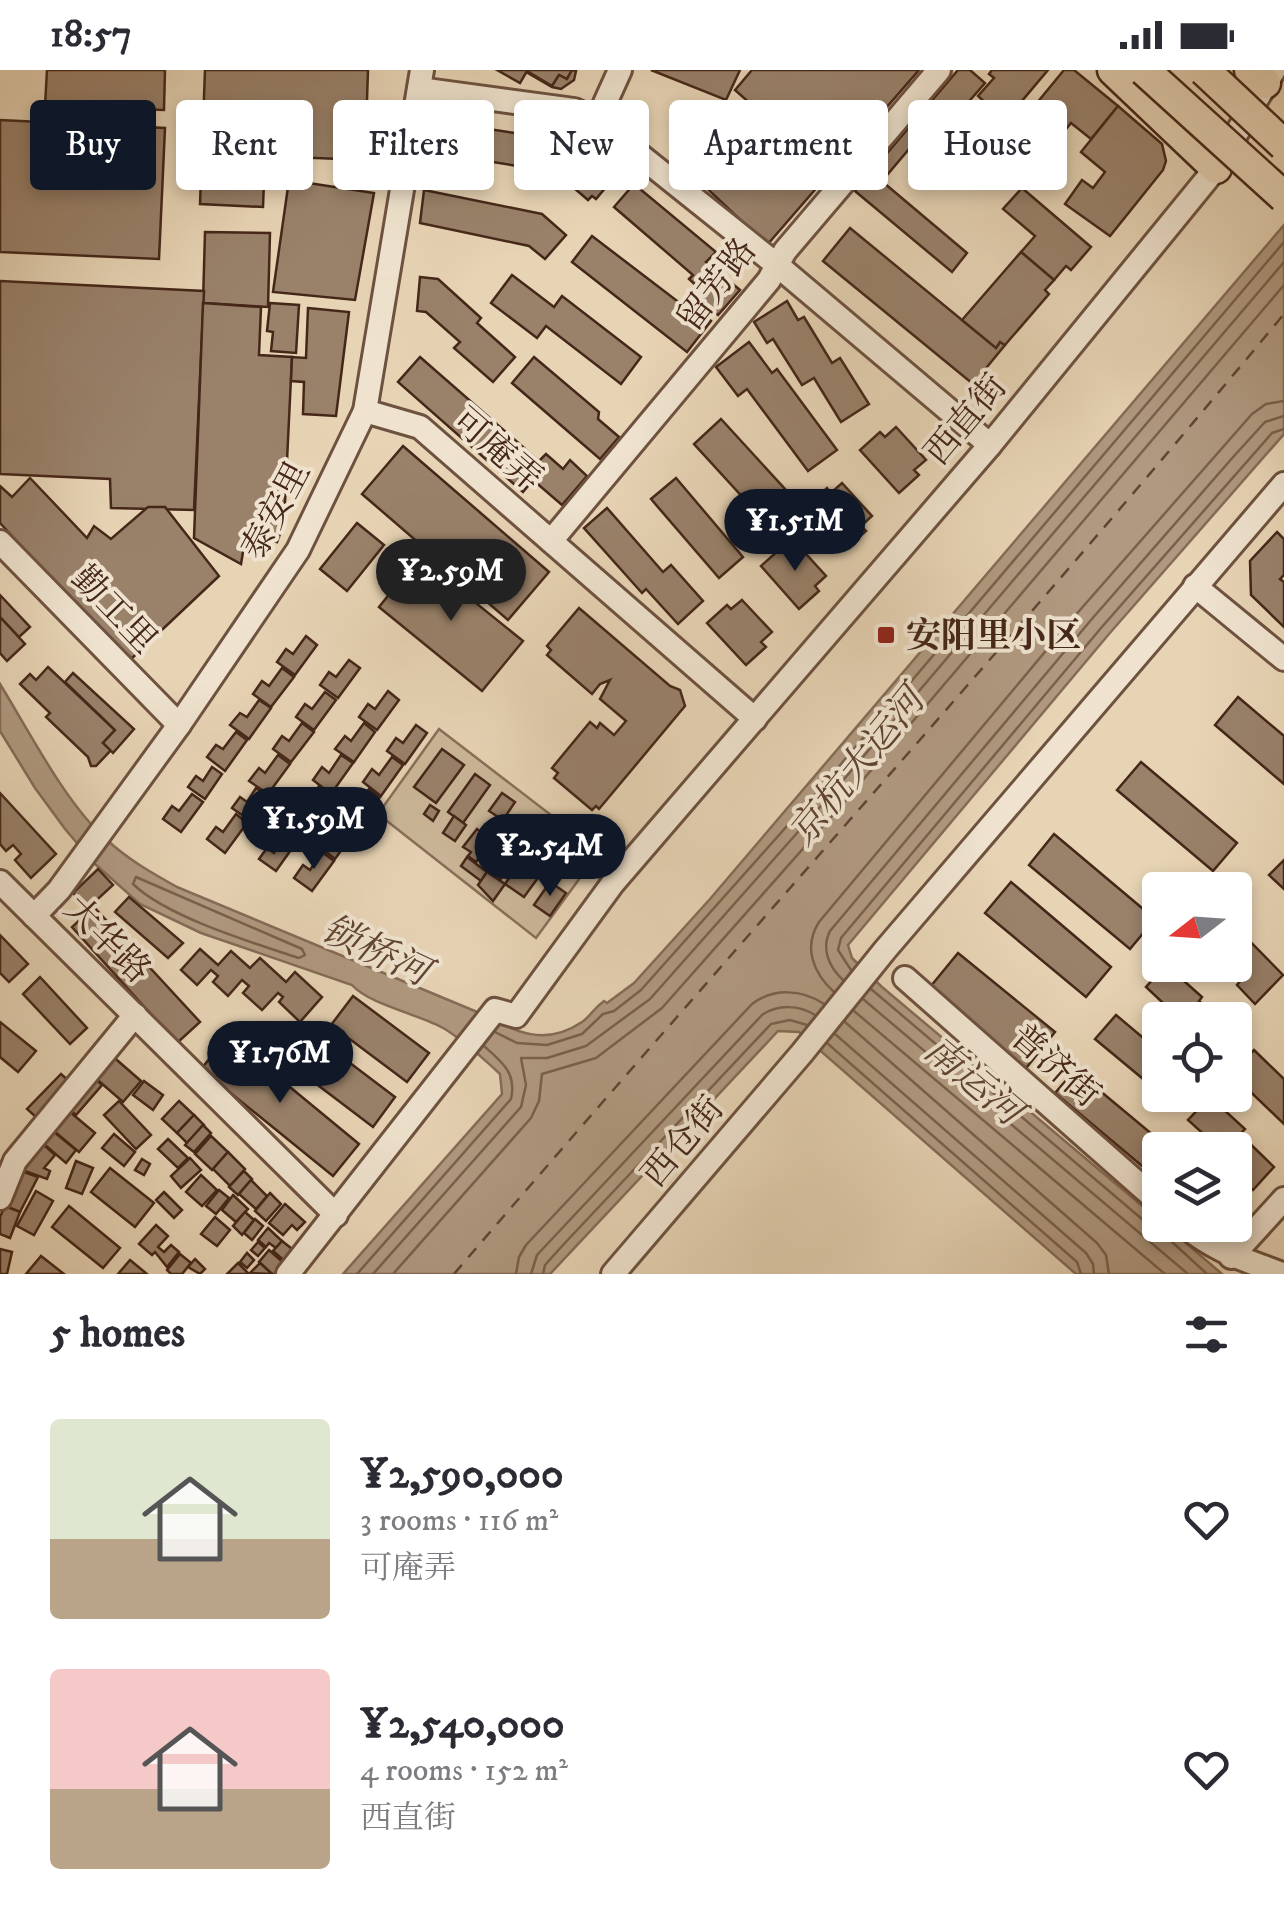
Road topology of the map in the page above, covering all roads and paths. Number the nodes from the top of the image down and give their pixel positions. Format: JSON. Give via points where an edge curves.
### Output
{"nodes":[{"id":1,"x":620,"y":70,"type":"edge"},
{"id":2,"x":939,"y":70,"type":"edge"},
{"id":3,"x":1113,"y":70,"type":"edge"},
{"id":4,"x":1144,"y":70,"type":"edge"},
{"id":5,"x":1204,"y":70,"type":"edge"},
{"id":6,"x":1263,"y":74,"type":"edge"},
{"id":7,"x":421,"y":80,"type":"edge"},
{"id":8,"x":523,"y":100,"type":"edge"},
{"id":9,"x":606,"y":100,"type":"edge"},
{"id":10,"x":1284,"y":145,"type":"edge"},
{"id":11,"x":649,"y":163,"type":"edge"},
{"id":12,"x":1216,"y":168,"type":"junction"},
{"id":13,"x":1284,"y":197,"type":"edge"},
{"id":14,"x":777,"y":265,"type":"junction"},
{"id":15,"x":365,"y":410,"type":"junction"},
{"id":16,"x":990,"y":445,"type":"junction"},
{"id":17,"x":1284,"y":484,"type":"edge"},
{"id":18,"x":550,"y":541,"type":"junction"},
{"id":19,"x":0,"y":542,"type":"edge"},
{"id":20,"x":1195,"y":586,"type":"junction"},
{"id":21,"x":1284,"y":660,"type":"edge"},
{"id":22,"x":755,"y":719,"type":"junction"},
{"id":23,"x":180,"y":725,"type":"junction"},
{"id":24,"x":0,"y":882,"type":"edge"},
{"id":25,"x":34,"y":916,"type":"junction"},
{"id":26,"x":905,"y":978,"type":"dead end"},
{"id":27,"x":135,"y":1015,"type":"junction"},
{"id":28,"x":1142,"y":1188,"type":"edge"},
{"id":29,"x":0,"y":1198,"type":"edge"},
{"id":30,"x":1284,"y":1199,"type":"edge"},
{"id":31,"x":336,"y":1215,"type":"junction"},
{"id":32,"x":1206,"y":1242,"type":"edge"},
{"id":33,"x":1231,"y":1256,"type":"junction"},
{"id":34,"x":288,"y":1274,"type":"edge"},
{"id":35,"x":613,"y":1274,"type":"edge"},
{"id":36,"x":1282,"y":1274,"type":"edge"}],
"edges":[{"from":1,"to":9,"type":"street"},
{"from":2,"to":14,"type":"street","name":"留芳路"},
{"from":3,"to":12,"type":"main road"},
{"from":4,"to":13,"type":"main road","bridge":true},
{"from":5,"to":10,"type":"main road","bridge":true},
{"from":6,"to":12,"type":"street","name":"西直街"},
{"from":7,"to":8,"type":"street"},
{"from":7,"to":15,"type":"street","name":"泰安里"},
{"from":11,"to":14,"type":"street"},
{"from":12,"to":16,"type":"street","name":"西直街"},
{"from":14,"to":16,"type":"street"},
{"from":14,"to":18,"type":"street","name":"留芳路"},
{"from":15,"to":18,"type":"street","name":"可庵弄","via":[[420,427]]},
{"from":15,"to":23,"type":"street","name":"泰安里","via":[[298,550]]},
{"from":16,"to":22,"type":"street","name":"西直街"},
{"from":17,"to":20,"type":"street","name":"西仓街"},
{"from":18,"to":22,"type":"street","name":"可庵弄"},
{"from":19,"to":23,"type":"street","name":"勤工里"},
{"from":20,"to":21,"type":"street"},
{"from":20,"to":35,"type":"street","name":"西仓街"},
{"from":22,"to":31,"type":"street","name":"西直街","via":[[614,883],[516,1016],[496,1010]]},
{"from":23,"to":25,"type":"street","name":"泰安里"},
{"from":24,"to":25,"type":"street","name":"大华路"},
{"from":25,"to":27,"type":"street","name":"大华路"},
{"from":26,"to":28,"type":"street","name":"普济街"},
{"from":27,"to":29,"type":"street","via":[[16,1161]]},
{"from":27,"to":31,"type":"street","name":"大华路"},
{"from":30,"to":33,"type":"street"},
{"from":31,"to":34,"type":"street"},
{"from":32,"to":33,"type":"street"},
{"from":33,"to":36,"type":"street"}]}
